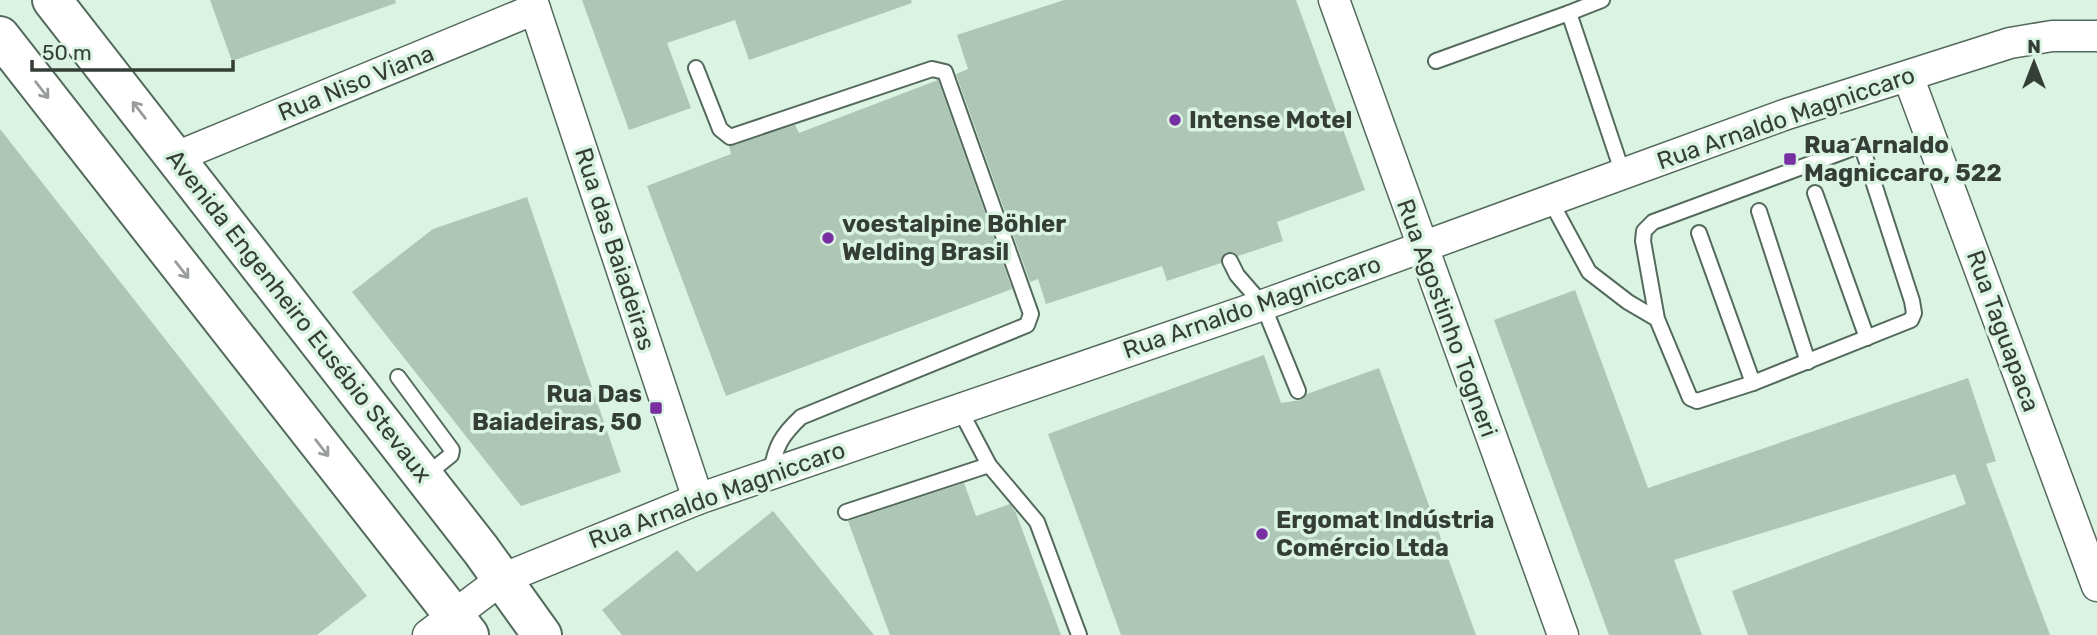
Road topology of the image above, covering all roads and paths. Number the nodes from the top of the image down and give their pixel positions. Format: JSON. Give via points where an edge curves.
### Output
{"nodes":[{"id":1,"x":1334,"y":0,"type":"edge"},
{"id":2,"x":1601,"y":0,"type":"edge"},
{"id":3,"x":58,"y":3,"type":"edge"},
{"id":4,"x":534,"y":4,"type":"edge"},
{"id":5,"x":1569,"y":13,"type":"junction"},
{"id":6,"x":0,"y":36,"type":"edge"},
{"id":7,"x":2097,"y":36,"type":"edge"},
{"id":8,"x":1436,"y":61,"type":"dead end"},
{"id":9,"x":696,"y":68,"type":"dead end"},
{"id":10,"x":1908,"y":76,"type":"junction"},
{"id":11,"x":176,"y":158,"type":"junction"},
{"id":12,"x":1623,"y":174,"type":"junction"},
{"id":13,"x":1815,"y":193,"type":"dead end"},
{"id":14,"x":1550,"y":200,"type":"junction"},
{"id":15,"x":1759,"y":211,"type":"dead end"},
{"id":16,"x":1699,"y":233,"type":"dead end"},
{"id":17,"x":1421,"y":247,"type":"junction"},
{"id":18,"x":1230,"y":261,"type":"dead end"},
{"id":19,"x":1263,"y":304,"type":"junction"},
{"id":20,"x":1657,"y":319,"type":"junction"},
{"id":21,"x":1867,"y":338,"type":"junction"},
{"id":22,"x":1808,"y":362,"type":"junction"},
{"id":23,"x":398,"y":376,"type":"dead end"},
{"id":24,"x":1753,"y":383,"type":"junction"},
{"id":25,"x":1298,"y":391,"type":"dead end"},
{"id":26,"x":960,"y":408,"type":"junction"},
{"id":27,"x":989,"y":465,"type":"junction"},
{"id":28,"x":771,"y":473,"type":"junction"},
{"id":29,"x":424,"y":477,"type":"junction"},
{"id":30,"x":698,"y":499,"type":"junction"},
{"id":31,"x":846,"y":512,"type":"dead end"},
{"id":32,"x":502,"y":579,"type":"junction"},
{"id":33,"x":2097,"y":586,"type":"edge"},
{"id":34,"x":450,"y":628,"type":"edge"},
{"id":35,"x":542,"y":635,"type":"edge"},
{"id":36,"x":1079,"y":635,"type":"edge"},
{"id":37,"x":1563,"y":635,"type":"edge"}],
"edges":[{"from":1,"to":17,"type":"street","name":"Rua Agostinho Togneri"},
{"from":2,"to":5,"type":"lane"},
{"from":11,"to":3,"type":"main road","name":"Avenida Engenheiro Eusébio Stevaux","one_way":true},
{"from":4,"to":11,"type":"street","name":"Rua Niso Viana"},
{"from":4,"to":30,"type":"street","name":"Rua das Baiadeiras"},
{"from":5,"to":8,"type":"lane"},
{"from":5,"to":12,"type":"lane"},
{"from":6,"to":34,"type":"main road","one_way":true},
{"from":7,"to":10,"type":"street","name":"Rua Arnaldo Magniccaro","via":[[2052,36],[2010,43]]},
{"from":9,"to":28,"type":"lane","via":[[720,129],[730,137],[932,69],[945,72],[1031,314],[1027,325],[801,417],[781,435]]},
{"from":10,"to":12,"type":"street","name":"Rua Arnaldo Magniccaro"},
{"from":10,"to":33,"type":"street","name":"Rua Taguapaca"},
{"from":11,"to":29,"type":"main road","name":"Avenida Engenheiro Eusébio Stevaux"},
{"from":12,"to":14,"type":"street","name":"Rua Arnaldo Magniccaro"},
{"from":13,"to":21,"type":"lane"},
{"from":14,"to":17,"type":"street","name":"Rua Arnaldo Magniccaro"},
{"from":14,"to":20,"type":"lane","via":[[1589,272]]},
{"from":15,"to":22,"type":"lane"},
{"from":16,"to":24,"type":"lane"},
{"from":17,"to":19,"type":"street","name":"Rua Arnaldo Magniccaro"},
{"from":17,"to":37,"type":"street","name":"Rua Agostinho Togneri"},
{"from":18,"to":19,"type":"lane"},
{"from":19,"to":25,"type":"lane"},
{"from":19,"to":26,"type":"street","name":"Rua Arnaldo Magniccaro"},
{"from":20,"to":21,"type":"lane","via":[[1643,241],[1644,231],[1653,222],[1856,147],[1863,150],[1914,313],[1911,320]]},
{"from":20,"to":24,"type":"lane","via":[[1690,398],[1697,401]]},
{"from":21,"to":22,"type":"lane"},
{"from":22,"to":24,"type":"lane"},
{"from":23,"to":29,"type":"lane","via":[[452,450]]},
{"from":26,"to":27,"type":"lane"},
{"from":26,"to":28,"type":"street","name":"Rua Arnaldo Magniccaro"},
{"from":27,"to":31,"type":"lane"},
{"from":27,"to":36,"type":"lane","via":[[1037,522]]},
{"from":28,"to":30,"type":"street","name":"Rua Arnaldo Magniccaro"},
{"from":29,"to":32,"type":"main road","name":"Avenida Engenheiro Eusébio Stevaux"},
{"from":30,"to":32,"type":"street","name":"Rua Arnaldo Magniccaro"},
{"from":32,"to":34,"type":"street","name":"Rua Arnaldo Magniccaro"},
{"from":32,"to":35,"type":"main road","name":"Avenida Engenheiro Eusébio Stevaux"}]}
